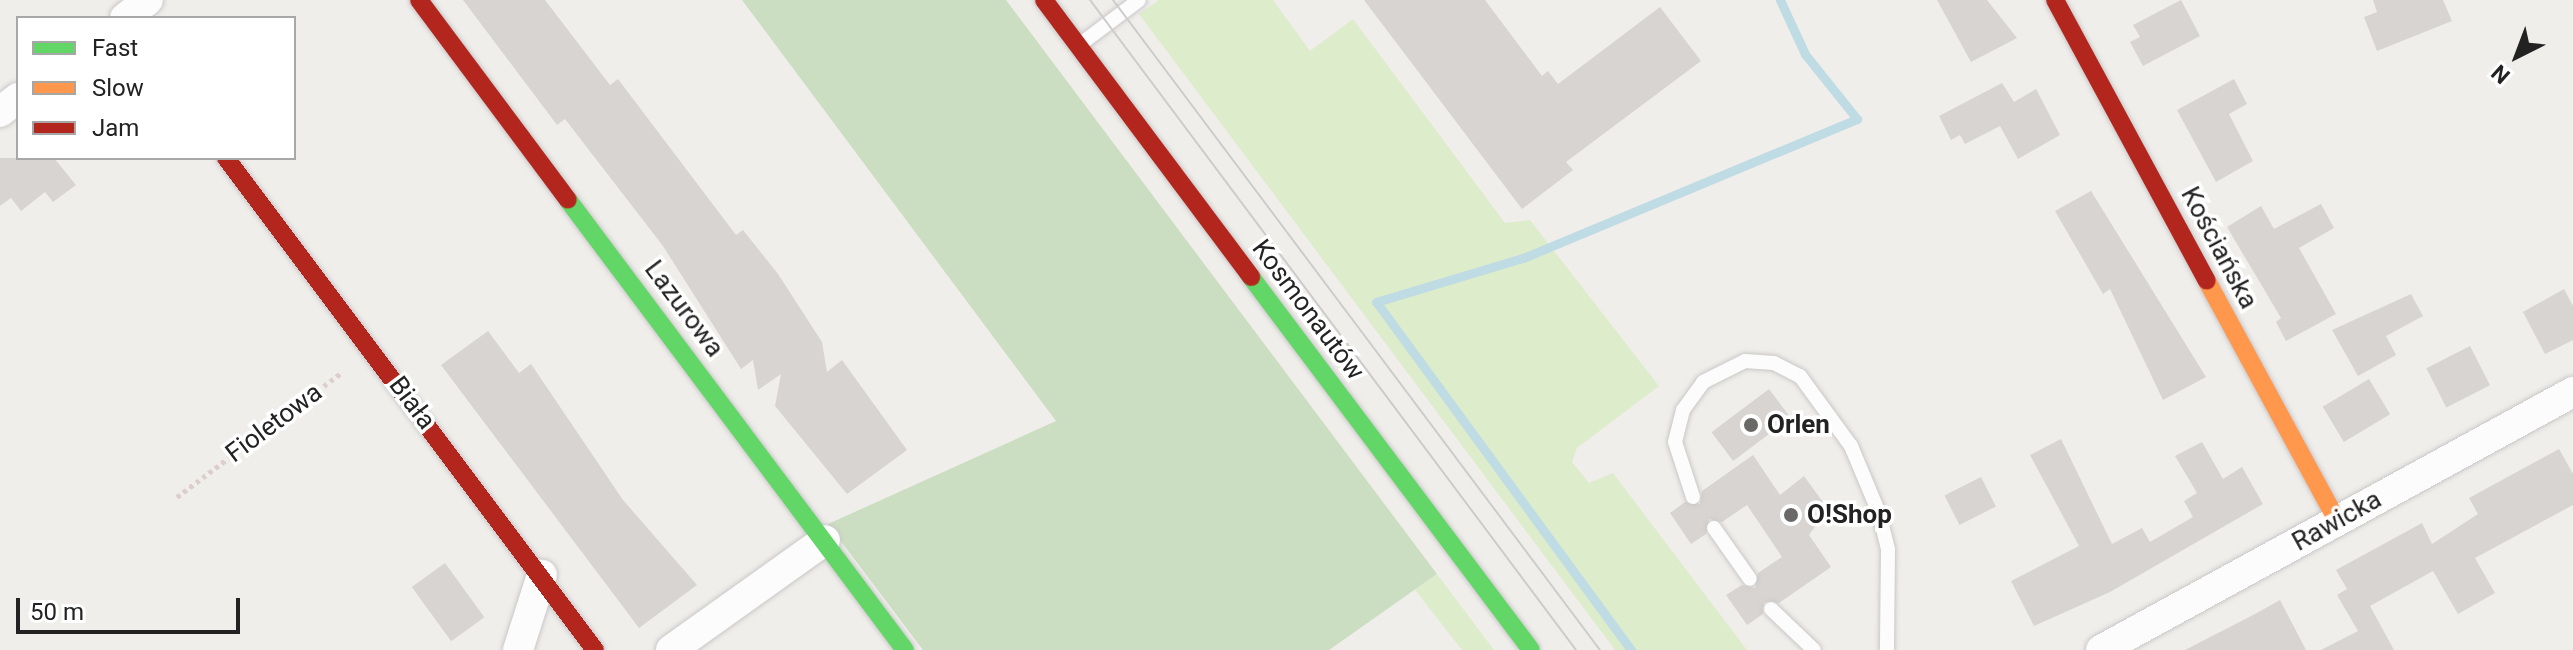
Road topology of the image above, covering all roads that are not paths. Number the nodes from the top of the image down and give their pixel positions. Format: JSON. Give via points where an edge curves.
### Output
{"nodes":[{"id":1,"x":106,"y":0,"type":"edge"},
{"id":2,"x":148,"y":0,"type":"edge"},
{"id":3,"x":419,"y":0,"type":"edge"},
{"id":4,"x":1044,"y":0,"type":"edge"},
{"id":5,"x":1139,"y":0,"type":"edge"},
{"id":6,"x":2055,"y":0,"type":"edge"},
{"id":7,"x":120,"y":16,"type":"edge"},
{"id":8,"x":125,"y":16,"type":"edge"},
{"id":9,"x":1078,"y":46,"type":"junction"},
{"id":10,"x":16,"y":100,"type":"edge"},
{"id":11,"x":0,"y":112,"type":"edge"},
{"id":12,"x":228,"y":160,"type":"edge"},
{"id":13,"x":2573,"y":392,"type":"edge"},
{"id":14,"x":1693,"y":497,"type":"dead end"},
{"id":15,"x":2338,"y":522,"type":"junction"},
{"id":16,"x":1714,"y":528,"type":"dead end"},
{"id":17,"x":825,"y":540,"type":"junction"},
{"id":18,"x":542,"y":575,"type":"junction"},
{"id":19,"x":1750,"y":579,"type":"dead end"},
{"id":20,"x":1771,"y":609,"type":"dead end"},
{"id":21,"x":518,"y":650,"type":"edge"},
{"id":22,"x":595,"y":650,"type":"edge"},
{"id":23,"x":671,"y":650,"type":"edge"},
{"id":24,"x":905,"y":650,"type":"edge"},
{"id":25,"x":1531,"y":650,"type":"edge"},
{"id":26,"x":1814,"y":650,"type":"edge"},
{"id":27,"x":1887,"y":650,"type":"edge"},
{"id":28,"x":2101,"y":650,"type":"edge"}],
"edges":[{"from":1,"to":7,"type":"street"},
{"from":2,"to":8,"type":"street"},
{"from":3,"to":17,"type":"street","name":"Lazurowa"},
{"from":4,"to":9,"type":"street","name":"Kosmonautów"},
{"from":5,"to":9,"type":"lane"},
{"from":6,"to":15,"type":"street","name":"Kościańska"},
{"from":9,"to":25,"type":"street","name":"Kosmonautów"},
{"from":10,"to":11,"type":"street"},
{"from":12,"to":18,"type":"street","name":"Biała"},
{"from":13,"to":15,"type":"street","name":"Rawicka"},
{"from":14,"to":27,"type":"lane","via":[[1675,442],[1683,410],[1703,382],[1745,361],[1774,363],[1800,376],[1851,446],[1879,513],[1888,550]]},
{"from":15,"to":28,"type":"street","name":"Rawicka"},
{"from":16,"to":19,"type":"lane"},
{"from":17,"to":23,"type":"street"},
{"from":17,"to":24,"type":"street","name":"Lazurowa"},
{"from":18,"to":21,"type":"street"},
{"from":18,"to":22,"type":"street","name":"Biała"},
{"from":20,"to":26,"type":"lane"}]}
